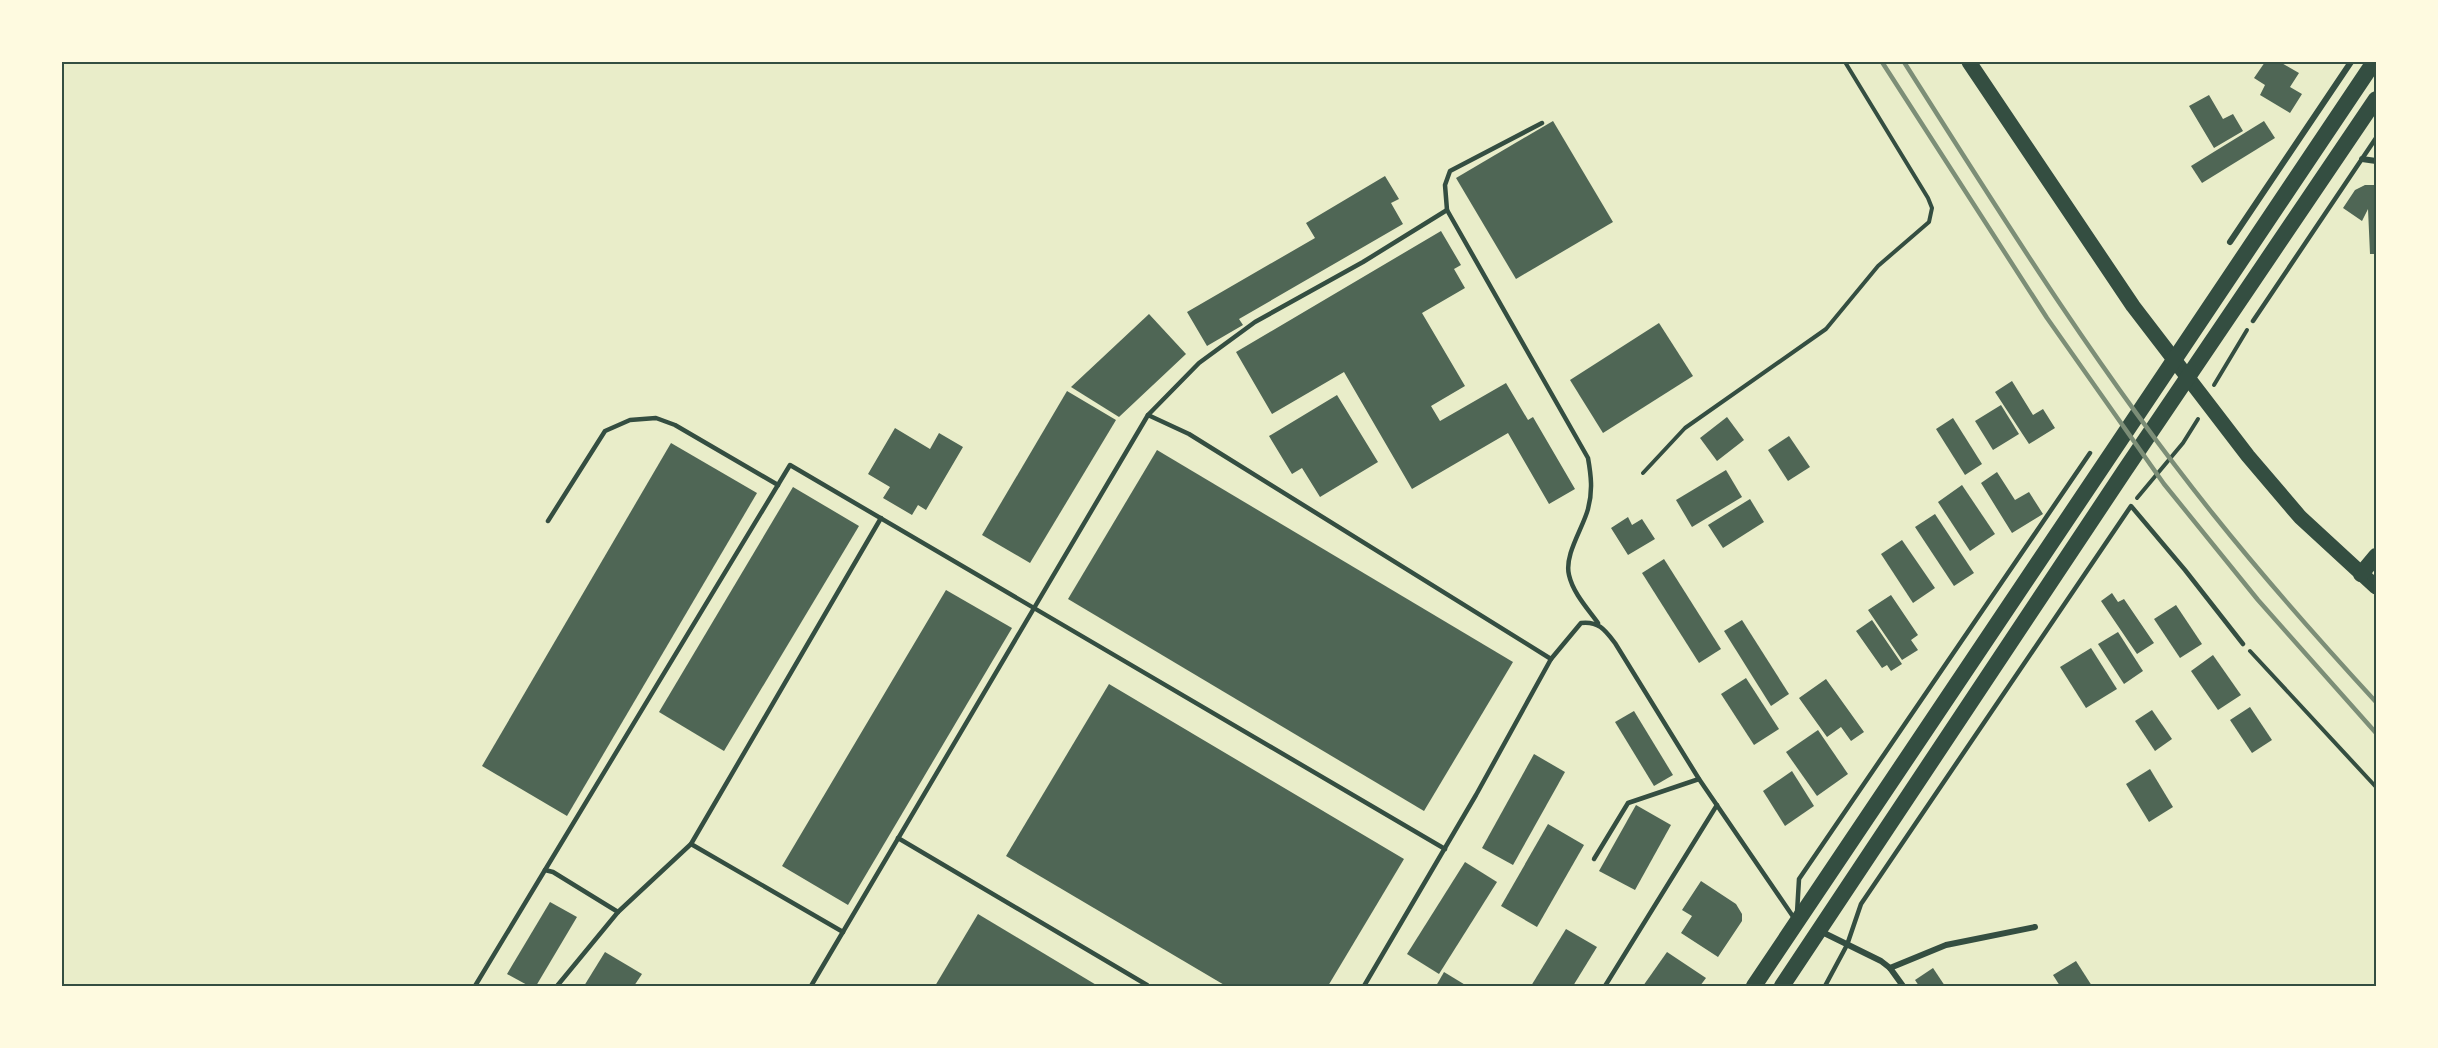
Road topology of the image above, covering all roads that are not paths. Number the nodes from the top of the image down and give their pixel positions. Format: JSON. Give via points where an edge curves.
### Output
{"nodes":[{"id":1,"x":1969,"y":62,"type":"edge"},
{"id":2,"x":2351,"y":62,"type":"edge"},
{"id":3,"x":2374,"y":62,"type":"edge"},
{"id":4,"x":2376,"y":99,"type":"edge"},
{"id":5,"x":1542,"y":123,"type":"dead end"},
{"id":6,"x":2376,"y":138,"type":"edge"},
{"id":7,"x":2362,"y":159,"type":"junction"},
{"id":8,"x":2376,"y":161,"type":"edge"},
{"id":9,"x":1447,"y":210,"type":"junction"},
{"id":10,"x":2230,"y":242,"type":"dead end"},
{"id":11,"x":2253,"y":321,"type":"dead end"},
{"id":12,"x":1148,"y":415,"type":"junction"},
{"id":13,"x":2090,"y":453,"type":"dead end"},
{"id":14,"x":778,"y":485,"type":"junction"},
{"id":15,"x":881,"y":518,"type":"junction"},
{"id":16,"x":548,"y":521,"type":"dead end"},
{"id":17,"x":2376,"y":556,"type":"edge"},
{"id":18,"x":2361,"y":574,"type":"junction"},
{"id":19,"x":2376,"y":587,"type":"edge"},
{"id":20,"x":1034,"y":606,"type":"junction"},
{"id":21,"x":1599,"y":626,"type":"junction"},
{"id":22,"x":2243,"y":644,"type":"road end"},
{"id":23,"x":1551,"y":659,"type":"junction"},
{"id":24,"x":1699,"y":779,"type":"junction"},
{"id":25,"x":1717,"y":805,"type":"junction"},
{"id":26,"x":898,"y":838,"type":"junction"},
{"id":27,"x":691,"y":844,"type":"junction"},
{"id":28,"x":1445,"y":849,"type":"junction"},
{"id":29,"x":1594,"y":859,"type":"dead end"},
{"id":30,"x":545,"y":870,"type":"junction"},
{"id":31,"x":618,"y":912,"type":"junction"},
{"id":32,"x":1796,"y":921,"type":"junction"},
{"id":33,"x":2035,"y":927,"type":"dead end"},
{"id":34,"x":1818,"y":930,"type":"junction"},
{"id":35,"x":843,"y":932,"type":"junction"},
{"id":36,"x":1846,"y":945,"type":"junction"},
{"id":37,"x":1890,"y":968,"type":"junction"},
{"id":38,"x":1147,"y":985,"type":"edge"},
{"id":39,"x":475,"y":987,"type":"edge"},
{"id":40,"x":556,"y":987,"type":"edge"},
{"id":41,"x":811,"y":987,"type":"edge"},
{"id":42,"x":1365,"y":987,"type":"edge"},
{"id":43,"x":1605,"y":987,"type":"edge"},
{"id":44,"x":1754,"y":987,"type":"edge"},
{"id":45,"x":1782,"y":987,"type":"edge"},
{"id":46,"x":1825,"y":987,"type":"edge"},
{"id":47,"x":1903,"y":987,"type":"edge"}],
"edges":[{"from":1,"to":18,"type":"main road","via":[[2133,306],[2274,490]]},
{"from":2,"to":10,"type":"street"},
{"from":3,"to":32,"type":"highway"},
{"from":4,"to":34,"type":"highway"},
{"from":5,"to":9,"type":"lane","via":[[1450,171],[1445,185]]},
{"from":6,"to":7,"type":"lane"},
{"from":7,"to":8,"type":"street"},
{"from":7,"to":11,"type":"lane"},
{"from":9,"to":12,"type":"lane","via":[[1364,262],[1255,322],[1199,363]]},
{"from":9,"to":21,"type":"lane","via":[[1588,458],[1592,482],[1589,508],[1568,573]]},
{"from":12,"to":20,"type":"lane"},
{"from":12,"to":23,"type":"lane","via":[[1189,434]]},
{"from":13,"to":32,"type":"lane","via":[[1799,879]]},
{"from":14,"to":15,"type":"lane","via":[[790,465]]},
{"from":14,"to":16,"type":"lane","via":[[675,425],[656,418],[630,420],[605,431]]},
{"from":14,"to":30,"type":"lane"},
{"from":15,"to":20,"type":"lane"},
{"from":15,"to":27,"type":"lane"},
{"from":17,"to":18,"type":"highway"},
{"from":18,"to":19,"type":"main road"},
{"from":20,"to":26,"type":"lane"},
{"from":20,"to":28,"type":"lane"},
{"from":21,"to":23,"type":"lane","via":[[1581,623]]},
{"from":21,"to":24,"type":"lane","via":[[1615,643]]},
{"from":22,"to":36,"type":"lane","via":[[2131,506],[1861,904]]},
{"from":23,"to":28,"type":"lane"},
{"from":24,"to":25,"type":"lane"},
{"from":24,"to":29,"type":"lane","via":[[1628,803]]},
{"from":25,"to":32,"type":"lane"},
{"from":25,"to":43,"type":"lane"},
{"from":26,"to":35,"type":"lane"},
{"from":26,"to":38,"type":"lane"},
{"from":27,"to":31,"type":"lane"},
{"from":27,"to":35,"type":"lane"},
{"from":28,"to":42,"type":"lane"},
{"from":30,"to":31,"type":"lane"},
{"from":30,"to":39,"type":"lane"},
{"from":31,"to":40,"type":"lane"},
{"from":32,"to":44,"type":"highway"},
{"from":33,"to":37,"type":"street","via":[[1946,945]]},
{"from":34,"to":36,"type":"street"},
{"from":34,"to":45,"type":"highway"},
{"from":35,"to":41,"type":"lane"},
{"from":36,"to":37,"type":"street"},
{"from":36,"to":46,"type":"lane"},
{"from":37,"to":47,"type":"street"}]}
